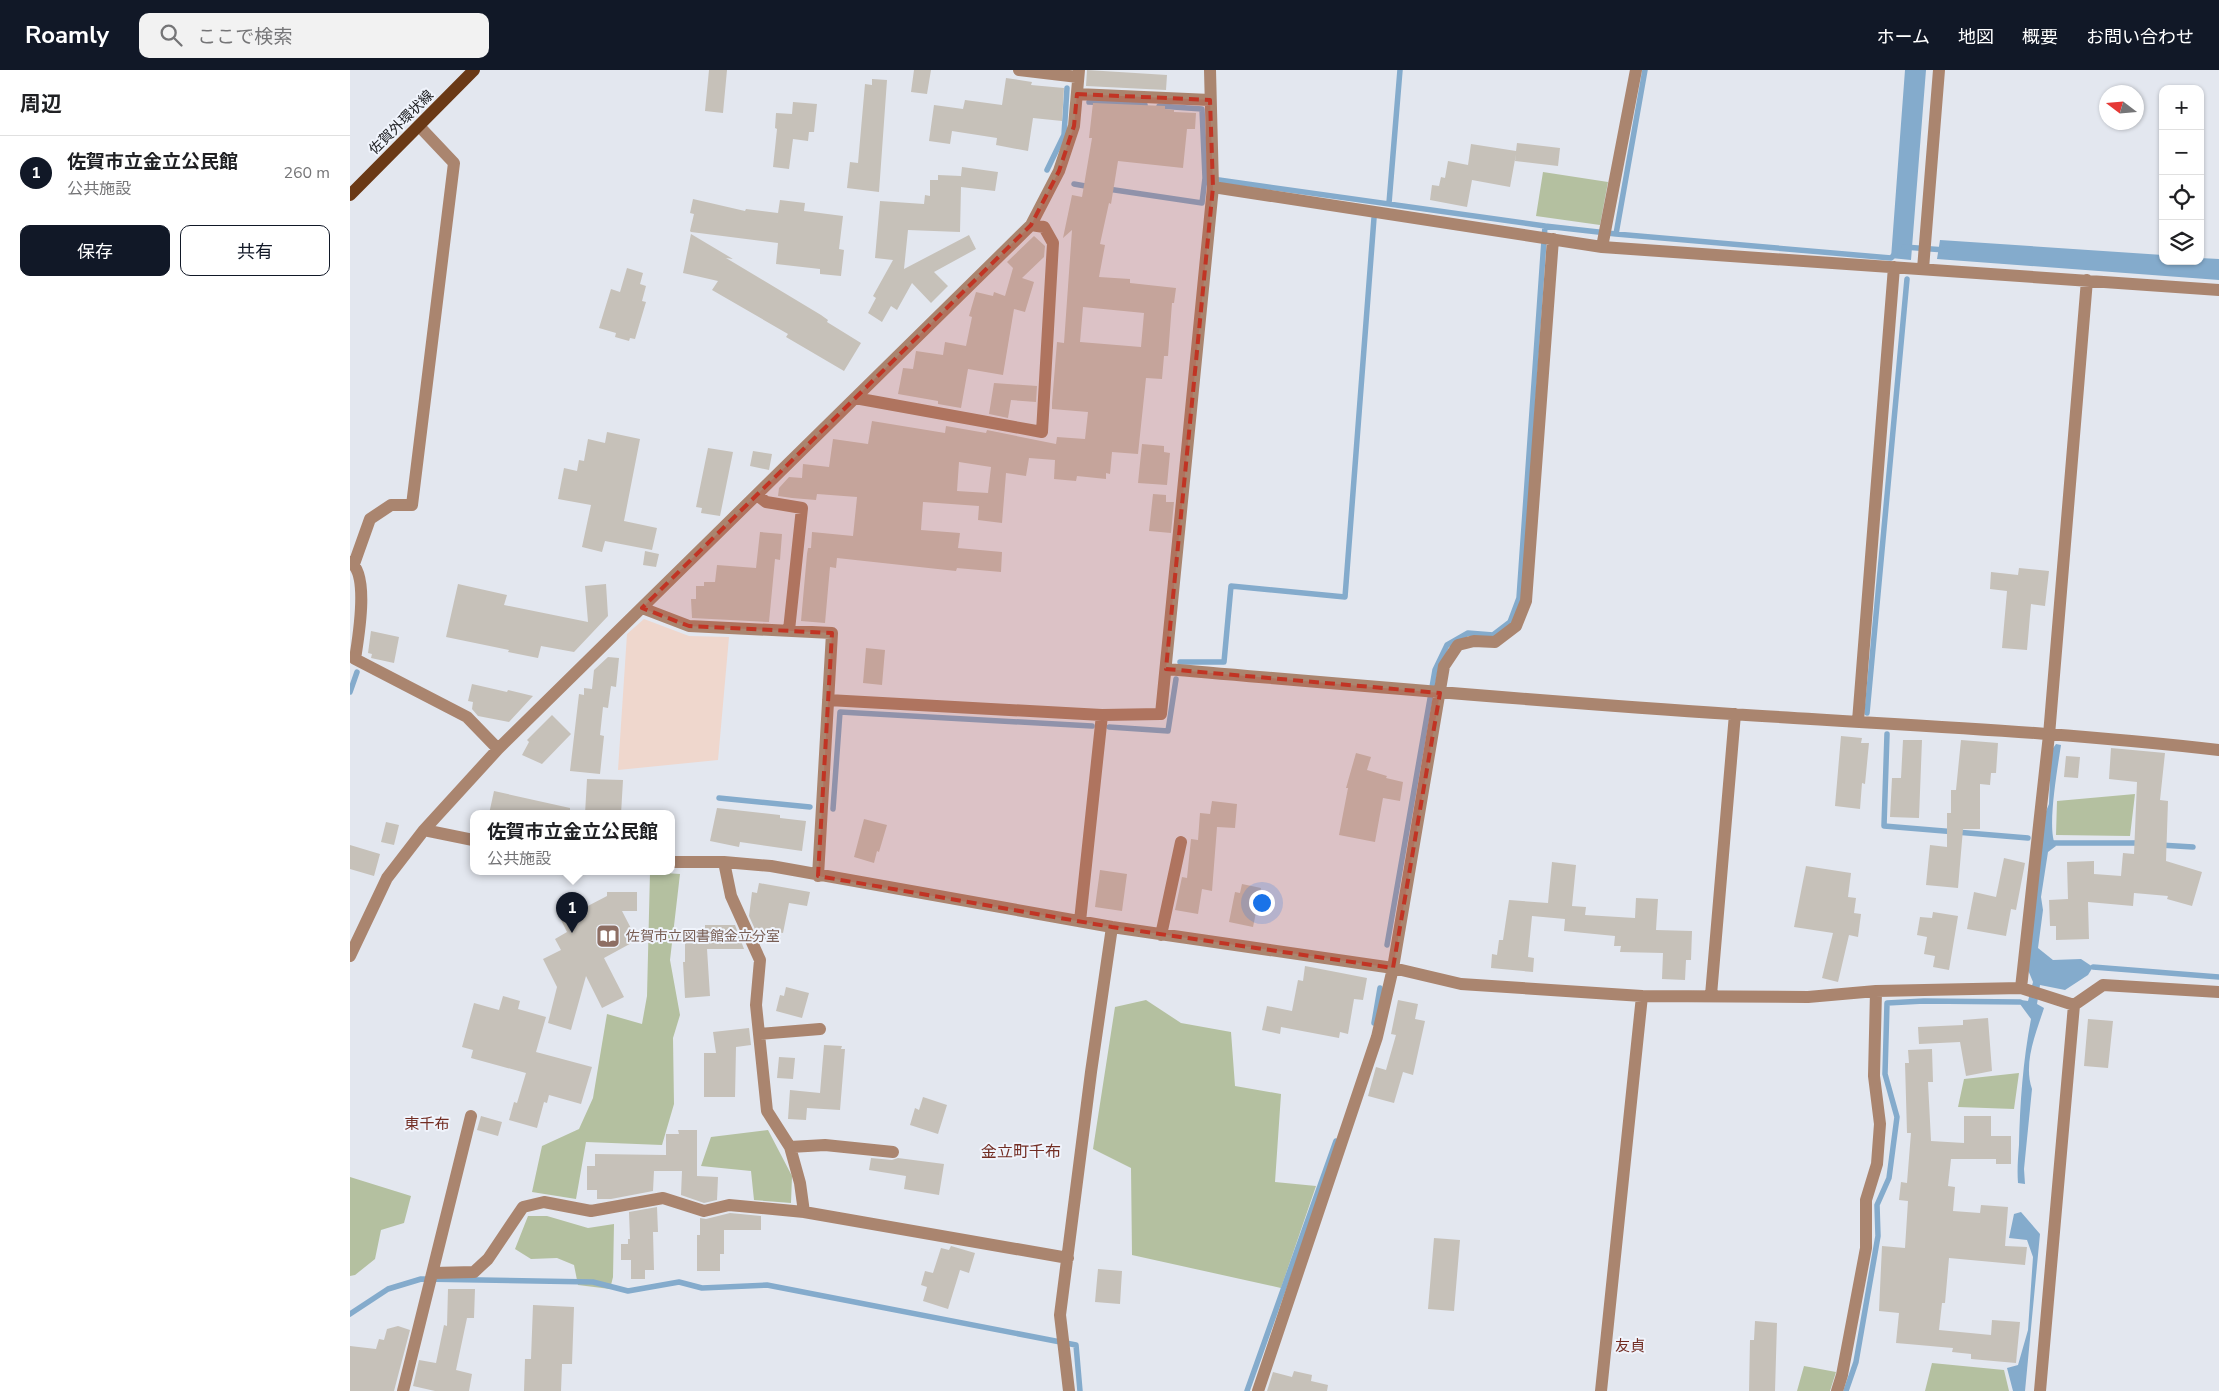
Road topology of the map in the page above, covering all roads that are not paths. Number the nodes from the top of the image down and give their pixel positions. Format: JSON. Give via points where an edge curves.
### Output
{"nodes":[{"id":1,"x":474,"y":70,"type":"edge"},
{"id":2,"x":1019,"y":70,"type":"edge"},
{"id":3,"x":1210,"y":70,"type":"edge"},
{"id":4,"x":1636,"y":70,"type":"edge"},
{"id":5,"x":1939,"y":70,"type":"edge"},
{"id":6,"x":1078,"y":74,"type":"edge"},
{"id":7,"x":1077,"y":94,"type":"junction"},
{"id":8,"x":1210,"y":100,"type":"junction"},
{"id":9,"x":419,"y":126,"type":"junction"},
{"id":10,"x":1213,"y":187,"type":"junction"},
{"id":11,"x":350,"y":194,"type":"edge"},
{"id":12,"x":1031,"y":224,"type":"junction"},
{"id":13,"x":1553,"y":239,"type":"junction"},
{"id":14,"x":1604,"y":239,"type":"junction"},
{"id":15,"x":1894,"y":267,"type":"junction"},
{"id":16,"x":1924,"y":269,"type":"junction"},
{"id":17,"x":2087,"y":280,"type":"junction"},
{"id":18,"x":2219,"y":290,"type":"edge"},
{"id":19,"x":855,"y":398,"type":"junction"},
{"id":20,"x":757,"y":495,"type":"junction"},
{"id":21,"x":352,"y":563,"type":"edge"},
{"id":22,"x":642,"y":608,"type":"junction"},
{"id":23,"x":789,"y":630,"type":"junction"},
{"id":24,"x":352,"y":663,"type":"edge"},
{"id":25,"x":1166,"y":669,"type":"junction"},
{"id":26,"x":1440,"y":693,"type":"junction"},
{"id":27,"x":828,"y":700,"type":"junction"},
{"id":28,"x":1735,"y":714,"type":"junction"},
{"id":29,"x":1102,"y":715,"type":"junction"},
{"id":30,"x":1858,"y":721,"type":"junction"},
{"id":31,"x":2049,"y":735,"type":"junction"},
{"id":32,"x":498,"y":749,"type":"junction"},
{"id":33,"x":2219,"y":750,"type":"edge"},
{"id":34,"x":424,"y":830,"type":"junction"},
{"id":35,"x":470,"y":839,"type":"edge"},
{"id":36,"x":1181,"y":842,"type":"dead end"},
{"id":37,"x":675,"y":862,"type":"edge"},
{"id":38,"x":724,"y":862,"type":"junction"},
{"id":39,"x":818,"y":876,"type":"junction"},
{"id":40,"x":1080,"y":921,"type":"junction"},
{"id":41,"x":1112,"y":928,"type":"junction"},
{"id":42,"x":1160,"y":935,"type":"junction"},
{"id":43,"x":350,"y":956,"type":"edge"},
{"id":44,"x":1392,"y":968,"type":"junction"},
{"id":45,"x":2021,"y":988,"type":"junction"},
{"id":46,"x":1876,"y":991,"type":"junction"},
{"id":47,"x":2219,"y":992,"type":"edge"},
{"id":48,"x":1711,"y":995,"type":"junction"},
{"id":49,"x":1642,"y":996,"type":"junction"},
{"id":50,"x":2074,"y":1005,"type":"junction"},
{"id":51,"x":820,"y":1029,"type":"dead end"},
{"id":52,"x":760,"y":1034,"type":"junction"},
{"id":53,"x":471,"y":1116,"type":"dead end"},
{"id":54,"x":790,"y":1147,"type":"junction"},
{"id":55,"x":893,"y":1152,"type":"dead end"},
{"id":56,"x":804,"y":1212,"type":"junction"},
{"id":57,"x":1068,"y":1258,"type":"junction"},
{"id":58,"x":433,"y":1273,"type":"junction"},
{"id":59,"x":403,"y":1391,"type":"edge"},
{"id":60,"x":1069,"y":1391,"type":"edge"},
{"id":61,"x":1258,"y":1391,"type":"edge"},
{"id":62,"x":1601,"y":1391,"type":"edge"},
{"id":63,"x":1837,"y":1391,"type":"edge"},
{"id":64,"x":2040,"y":1391,"type":"edge"}],
"edges":[{"from":1,"to":9,"type":"main road","name":"佐賀外環状線"},
{"from":2,"to":6,"type":"street"},
{"from":3,"to":8,"type":"street"},
{"from":4,"to":14,"type":"street"},
{"from":5,"to":16,"type":"street"},
{"from":6,"to":7,"type":"street"},
{"from":7,"to":8,"type":"street"},
{"from":7,"to":12,"type":"street","via":[[1074,126],[1058,171]]},
{"from":8,"to":10,"type":"street"},
{"from":9,"to":11,"type":"main road","name":"佐賀外環状線"},
{"from":9,"to":21,"type":"street","via":[[454,163],[412,505],[391,505],[370,519]]},
{"from":10,"to":13,"type":"street"},
{"from":10,"to":25,"type":"street"},
{"from":12,"to":19,"type":"street"},
{"from":12,"to":19,"type":"street","via":[[1044,227],[1053,243],[1042,432]]},
{"from":13,"to":14,"type":"street"},
{"from":13,"to":26,"type":"street","via":[[1526,601],[1516,626],[1495,642],[1474,641],[1458,645],[1444,666]]},
{"from":14,"to":15,"type":"street"},
{"from":15,"to":16,"type":"street"},
{"from":15,"to":30,"type":"street"},
{"from":16,"to":17,"type":"street"},
{"from":17,"to":18,"type":"street"},
{"from":17,"to":31,"type":"street"},
{"from":19,"to":20,"type":"street"},
{"from":20,"to":22,"type":"street"},
{"from":20,"to":23,"type":"street","via":[[766,502],[802,508]]},
{"from":21,"to":24,"type":"street","via":[[360,580],[360,622]]},
{"from":22,"to":23,"type":"street","via":[[690,626]]},
{"from":22,"to":32,"type":"street"},
{"from":23,"to":27,"type":"street","via":[[832,634]]},
{"from":24,"to":32,"type":"street","via":[[468,717]]},
{"from":25,"to":26,"type":"street"},
{"from":25,"to":29,"type":"street","via":[[1161,714]]},
{"from":26,"to":28,"type":"street"},
{"from":26,"to":44,"type":"street"},
{"from":27,"to":29,"type":"street"},
{"from":27,"to":39,"type":"street"},
{"from":28,"to":30,"type":"street"},
{"from":28,"to":48,"type":"street"},
{"from":29,"to":40,"type":"street"},
{"from":30,"to":31,"type":"street"},
{"from":31,"to":33,"type":"street"},
{"from":31,"to":45,"type":"street"},
{"from":32,"to":34,"type":"street"},
{"from":34,"to":35,"type":"street"},
{"from":34,"to":43,"type":"street","via":[[387,878]]},
{"from":36,"to":42,"type":"street"},
{"from":37,"to":38,"type":"street"},
{"from":38,"to":39,"type":"street","via":[[771,866]]},
{"from":38,"to":52,"type":"street","via":[[731,896],[760,960],[756,1005]]},
{"from":39,"to":40,"type":"street"},
{"from":40,"to":41,"type":"street"},
{"from":41,"to":42,"type":"street"},
{"from":41,"to":57,"type":"street"},
{"from":42,"to":44,"type":"street"},
{"from":44,"to":49,"type":"street","via":[[1461,984]]},
{"from":44,"to":61,"type":"street","via":[[1378,1037]]},
{"from":45,"to":46,"type":"street"},
{"from":45,"to":50,"type":"street"},
{"from":46,"to":48,"type":"street","via":[[1808,997]]},
{"from":46,"to":63,"type":"street","via":[[1874,1076],[1880,1124],[1877,1164],[1866,1200],[1866,1248]]},
{"from":47,"to":50,"type":"street","via":[[2104,985]]},
{"from":48,"to":49,"type":"street"},
{"from":49,"to":62,"type":"street"},
{"from":50,"to":64,"type":"street"},
{"from":51,"to":52,"type":"street"},
{"from":52,"to":54,"type":"street","via":[[767,1111]]},
{"from":53,"to":58,"type":"street"},
{"from":54,"to":55,"type":"street","via":[[825,1145]]},
{"from":54,"to":56,"type":"street"},
{"from":56,"to":57,"type":"street"},
{"from":56,"to":58,"type":"street","via":[[729,1205],[704,1211],[663,1198],[591,1211],[544,1202],[523,1207],[488,1260],[474,1272]]},
{"from":57,"to":60,"type":"street","via":[[1060,1315]]},
{"from":58,"to":59,"type":"street"}]}
